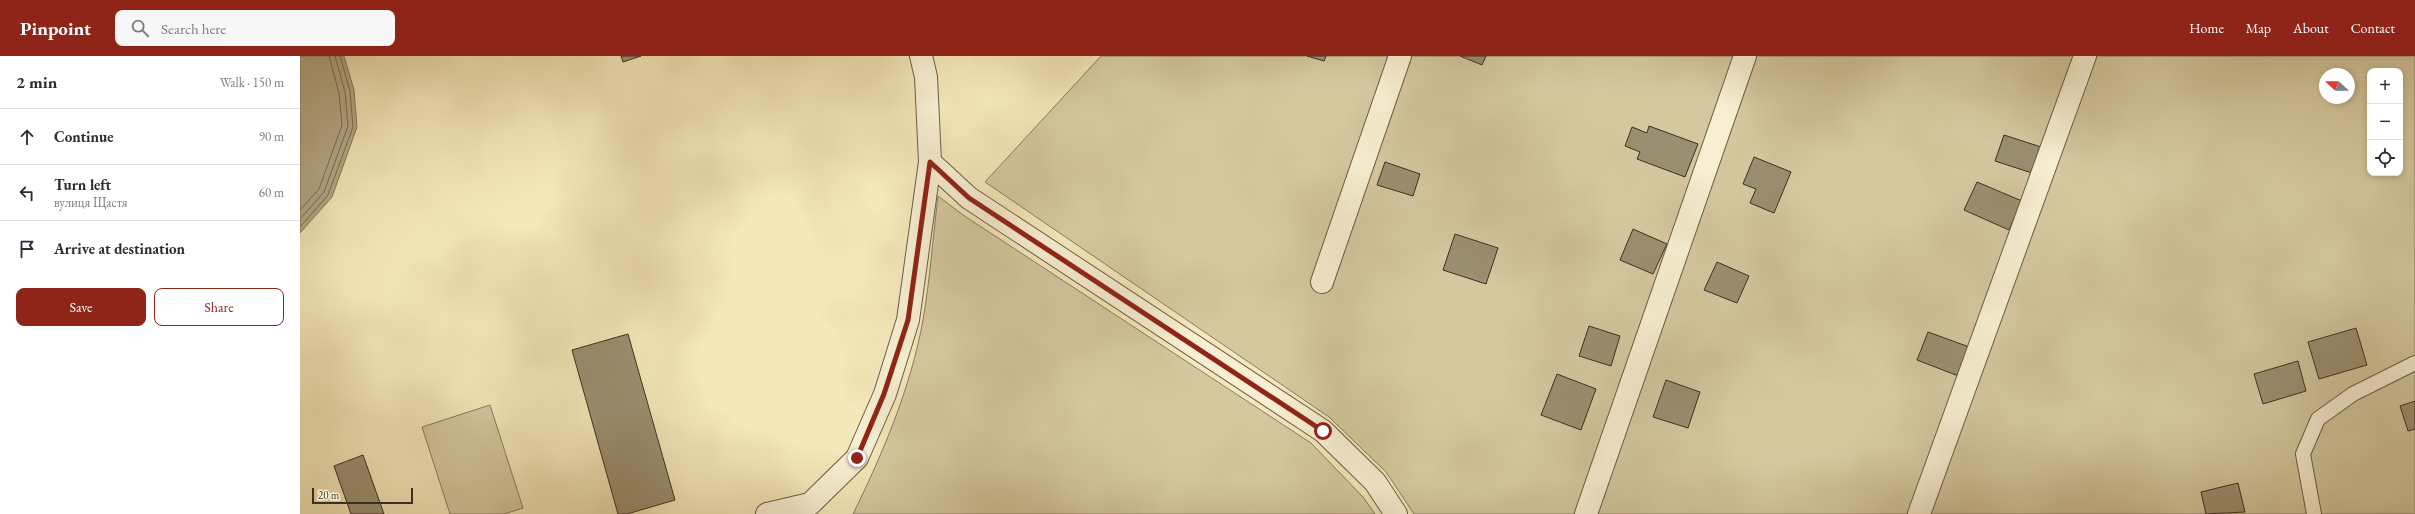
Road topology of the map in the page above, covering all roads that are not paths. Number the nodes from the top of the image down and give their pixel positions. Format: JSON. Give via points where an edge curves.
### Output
{"nodes":[{"id":1,"x":921,"y":56,"type":"edge"},
{"id":2,"x":1400,"y":56,"type":"edge"},
{"id":3,"x":1745,"y":56,"type":"edge"},
{"id":4,"x":2085,"y":56,"type":"edge"},
{"id":5,"x":930,"y":162,"type":"junction"},
{"id":6,"x":1322,"y":282,"type":"dead end"},
{"id":7,"x":2415,"y":363,"type":"edge"},
{"id":8,"x":812,"y":509,"type":"edge"},
{"id":9,"x":767,"y":514,"type":"edge"},
{"id":10,"x":1396,"y":514,"type":"edge"},
{"id":11,"x":1586,"y":514,"type":"edge"},
{"id":12,"x":1919,"y":514,"type":"edge"},
{"id":13,"x":2314,"y":514,"type":"edge"}],
"edges":[{"from":1,"to":5,"type":"street","via":[[926,77]]},
{"from":2,"to":6,"type":"street"},
{"from":3,"to":11,"type":"street"},
{"from":4,"to":12,"type":"street"},
{"from":5,"to":8,"type":"street","via":[[908,320],[884,394],[857,458]]},
{"from":5,"to":10,"type":"street","via":[[969,198],[1323,431],[1375,482]]},
{"from":7,"to":13,"type":"lane","via":[[2352,394],[2318,419],[2303,454]]},
{"from":8,"to":9,"type":"street"}]}
